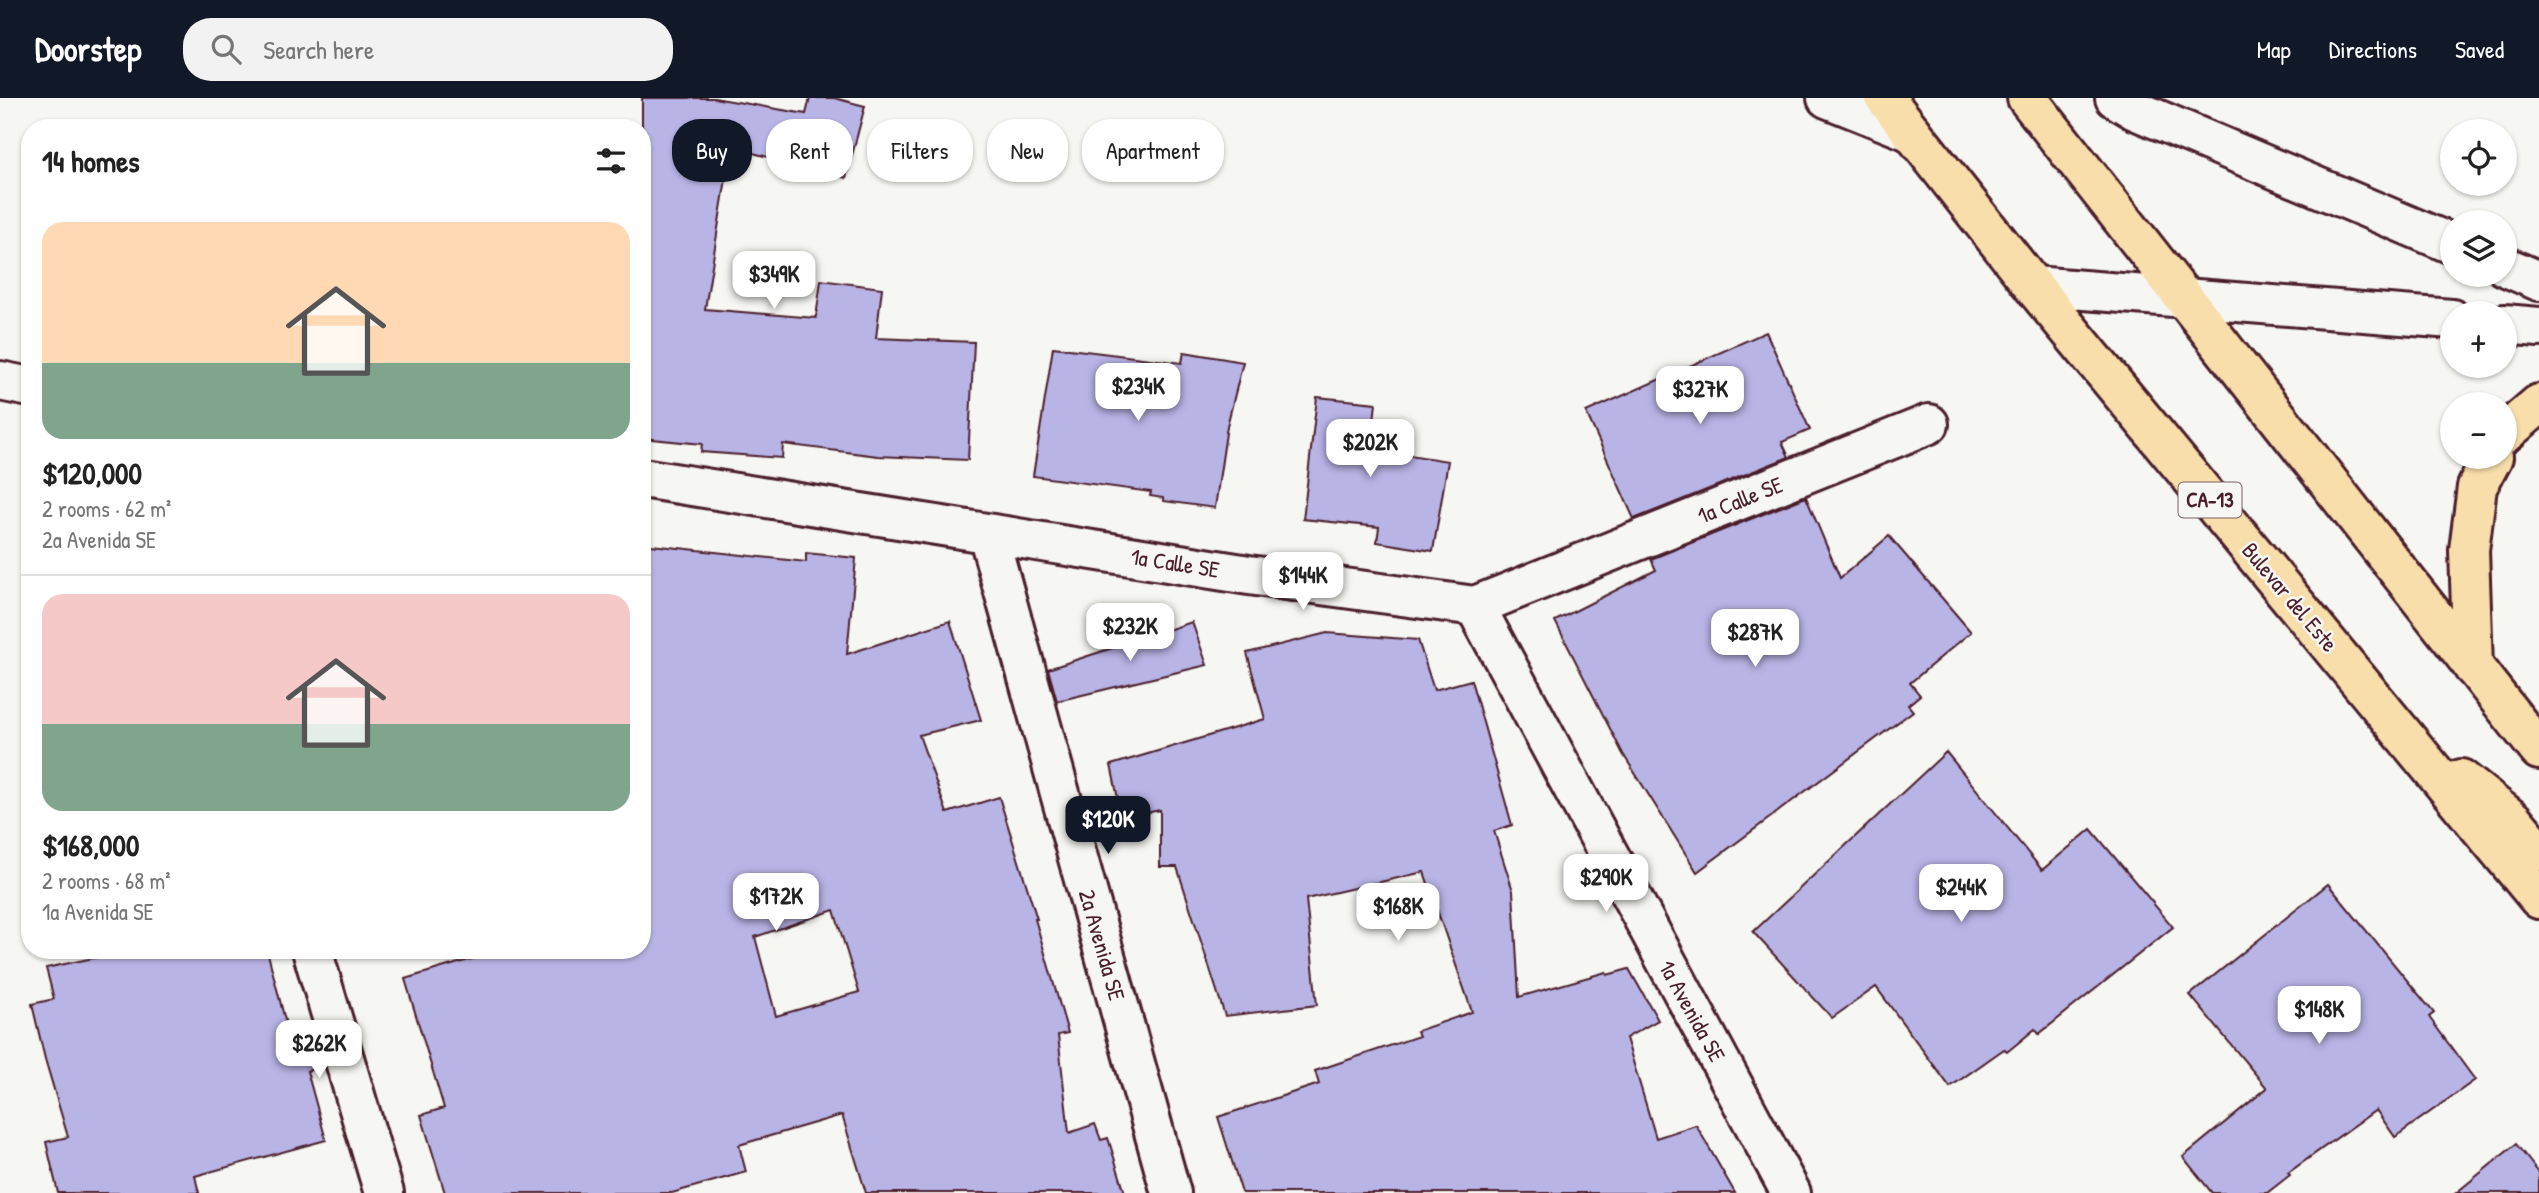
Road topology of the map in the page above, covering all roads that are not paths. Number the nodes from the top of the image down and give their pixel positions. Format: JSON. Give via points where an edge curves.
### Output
{"nodes":[{"id":1,"x":1828,"y":98,"type":"edge"},
{"id":2,"x":1885,"y":98,"type":"edge"},
{"id":3,"x":2027,"y":98,"type":"edge"},
{"id":4,"x":2115,"y":98,"type":"edge"},
{"id":5,"x":1912,"y":132,"type":"junction"},
{"id":6,"x":2440,"y":239,"type":"edge"},
{"id":7,"x":2517,"y":272,"type":"edge"},
{"id":8,"x":2539,"y":281,"type":"edge"},
{"id":9,"x":2033,"y":286,"type":"junction"},
{"id":10,"x":2182,"y":296,"type":"junction"},
{"id":11,"x":2440,"y":318,"type":"edge"},
{"id":12,"x":2517,"y":325,"type":"edge"},
{"id":13,"x":2539,"y":327,"type":"edge"},
{"id":14,"x":0,"y":381,"type":"edge"},
{"id":15,"x":21,"y":385,"type":"edge"},
{"id":16,"x":2539,"y":404,"type":"edge"},
{"id":17,"x":2517,"y":423,"type":"edge"},
{"id":18,"x":1929,"y":424,"type":"dead end"},
{"id":19,"x":2487,"y":469,"type":"edge"},
{"id":20,"x":651,"y":479,"type":"edge"},
{"id":21,"x":988,"y":534,"type":"junction"},
{"id":22,"x":1475,"y":606,"type":"junction"},
{"id":23,"x":2473,"y":667,"type":"junction"},
{"id":24,"x":2404,"y":735,"type":"junction"},
{"id":25,"x":2539,"y":750,"type":"edge"},
{"id":26,"x":2539,"y":851,"type":"edge"},
{"id":27,"x":2539,"y":899,"type":"edge"},
{"id":28,"x":315,"y":959,"type":"edge"},
{"id":29,"x":384,"y":1193,"type":"edge"},
{"id":30,"x":1171,"y":1193,"type":"edge"},
{"id":31,"x":1791,"y":1193,"type":"edge"}],
"edges":[{"from":1,"to":5,"type":"street"},
{"from":2,"to":5,"type":"highway","name":"Bulevar del Este","number":"CA-13"},
{"from":3,"to":10,"type":"highway"},
{"from":4,"to":6,"type":"street"},
{"from":5,"to":9,"type":"highway","name":"Bulevar del Este","number":"CA-13"},
{"from":7,"to":8,"type":"street"},
{"from":9,"to":10,"type":"street"},
{"from":9,"to":24,"type":"highway","name":"Bulevar del Este","number":"CA-13"},
{"from":10,"to":11,"type":"street"},
{"from":10,"to":23,"type":"highway"},
{"from":12,"to":13,"type":"street"},
{"from":14,"to":15,"type":"street"},
{"from":16,"to":17,"type":"highway"},
{"from":18,"to":22,"type":"street","name":"1a Calle SE"},
{"from":19,"to":23,"type":"highway","via":[[2477,487],[2469,550]]},
{"from":20,"to":21,"type":"street","name":"1a Calle SE"},
{"from":21,"to":22,"type":"street","name":"1a Calle SE"},
{"from":21,"to":30,"type":"street","name":"2a Avenida SE"},
{"from":22,"to":31,"type":"street","name":"1a Avenida SE"},
{"from":23,"to":25,"type":"highway"},
{"from":24,"to":26,"type":"highway","via":[[2514,820]]},
{"from":24,"to":27,"type":"highway","name":"Bulevar del Este","number":"CA-13"},
{"from":28,"to":29,"type":"street"}]}
